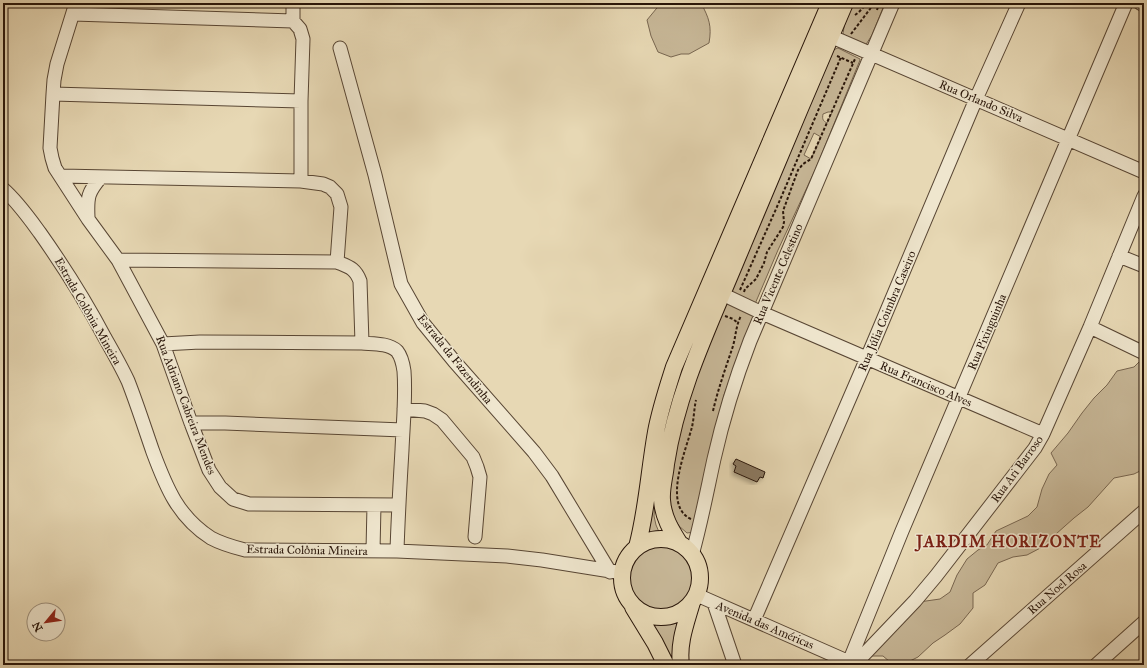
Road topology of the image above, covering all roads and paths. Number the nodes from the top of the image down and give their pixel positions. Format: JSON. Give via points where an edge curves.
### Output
{"nodes":[{"id":1,"x":293,"y":3,"type":"edge"},
{"id":2,"x":830,"y":3,"type":"edge"},
{"id":3,"x":845,"y":3,"type":"edge"},
{"id":4,"x":873,"y":3,"type":"edge"},
{"id":5,"x":893,"y":3,"type":"edge"},
{"id":6,"x":1019,"y":3,"type":"edge"},
{"id":7,"x":1126,"y":3,"type":"edge"},
{"id":8,"x":1140,"y":3,"type":"edge"},
{"id":9,"x":1144,"y":5,"type":"edge"},
{"id":10,"x":74,"y":8,"type":"edge"},
{"id":11,"x":293,"y":22,"type":"junction"},
{"id":12,"x":825,"y":34,"type":"junction"},
{"id":13,"x":850,"y":35,"type":"dead end"},
{"id":14,"x":340,"y":48,"type":"dead end"},
{"id":15,"x":871,"y":53,"type":"junction"},
{"id":16,"x":856,"y":56,"type":"dead end"},
{"id":17,"x":841,"y":57,"type":"dead end"},
{"id":18,"x":53,"y":94,"type":"junction"},
{"id":19,"x":976,"y":99,"type":"junction"},
{"id":20,"x":301,"y":101,"type":"junction"},
{"id":21,"x":1069,"y":139,"type":"junction"},
{"id":22,"x":1144,"y":172,"type":"edge"},
{"id":23,"x":61,"y":176,"type":"junction"},
{"id":24,"x":101,"y":177,"type":"junction"},
{"id":25,"x":300,"y":181,"type":"junction"},
{"id":26,"x":3,"y":189,"type":"edge"},
{"id":27,"x":1144,"y":196,"type":"edge"},
{"id":28,"x":88,"y":219,"type":"junction"},
{"id":29,"x":1119,"y":256,"type":"junction"},
{"id":30,"x":118,"y":260,"type":"junction"},
{"id":31,"x":337,"y":262,"type":"junction"},
{"id":32,"x":1144,"y":266,"type":"edge"},
{"id":33,"x":743,"y":282,"type":"junction"},
{"id":34,"x":751,"y":284,"type":"junction"},
{"id":35,"x":738,"y":293,"type":"dead end"},
{"id":36,"x":722,"y":294,"type":"junction"},
{"id":37,"x":743,"y":295,"type":"dead end"},
{"id":38,"x":762,"y":312,"type":"junction"},
{"id":39,"x":723,"y":313,"type":"dead end"},
{"id":40,"x":741,"y":316,"type":"dead end"},
{"id":41,"x":738,"y":323,"type":"junction"},
{"id":42,"x":1090,"y":327,"type":"junction"},
{"id":43,"x":362,"y":343,"type":"junction"},
{"id":44,"x":164,"y":344,"type":"junction"},
{"id":45,"x":1144,"y":352,"type":"edge"},
{"id":46,"x":867,"y":358,"type":"junction"},
{"id":47,"x":697,"y":396,"type":"dead end"},
{"id":48,"x":959,"y":398,"type":"junction"},
{"id":49,"x":404,"y":409,"type":"junction"},
{"id":50,"x":713,"y":414,"type":"dead end"},
{"id":51,"x":191,"y":423,"type":"junction"},
{"id":52,"x":403,"y":430,"type":"junction"},
{"id":53,"x":1043,"y":434,"type":"junction"},
{"id":54,"x":374,"y":505,"type":"junction"},
{"id":55,"x":398,"y":505,"type":"junction"},
{"id":56,"x":1144,"y":512,"type":"edge"},
{"id":57,"x":693,"y":519,"type":"dead end"},
{"id":58,"x":475,"y":537,"type":"dead end"},
{"id":59,"x":637,"y":547,"type":"junction"},
{"id":60,"x":686,"y":549,"type":"junction"},
{"id":61,"x":373,"y":551,"type":"junction"},
{"id":62,"x":397,"y":551,"type":"junction"},
{"id":63,"x":616,"y":572,"type":"junction"},
{"id":64,"x":695,"y":599,"type":"junction"},
{"id":65,"x":630,"y":602,"type":"junction"},
{"id":66,"x":714,"y":603,"type":"junction"},
{"id":67,"x":754,"y":620,"type":"junction"},
{"id":68,"x":1143,"y":626,"type":"edge"},
{"id":69,"x":853,"y":664,"type":"edge"},
{"id":70,"x":666,"y":665,"type":"edge"},
{"id":71,"x":681,"y":665,"type":"edge"},
{"id":72,"x":735,"y":665,"type":"edge"},
{"id":73,"x":970,"y":665,"type":"edge"},
{"id":74,"x":1096,"y":665,"type":"edge"}],
"edges":[{"from":1,"to":11,"type":"street"},
{"from":2,"to":12,"type":"main road"},
{"from":3,"to":12,"type":"main road"},
{"from":4,"to":13,"type":"path"},
{"from":5,"to":15,"type":"street","name":"Rua Vicente Celestino"},
{"from":6,"to":19,"type":"street","name":"Rua Júlia Coimbra Caseiro"},
{"from":7,"to":21,"type":"street","name":"Rua Pixinguinha"},
{"from":8,"to":9,"type":"street"},
{"from":10,"to":11,"type":"street"},
{"from":10,"to":18,"type":"street","name":"Rua Adriano Cabreira Mendes","via":[[57,64]]},
{"from":11,"to":20,"type":"street","via":[[300,29],[303,39]]},
{"from":12,"to":15,"type":"street","name":"Rua Orlando Silva"},
{"from":12,"to":36,"type":"main road"},
{"from":12,"to":59,"type":"main road","via":[[674,367],[656,432],[643,525]]},
{"from":14,"to":63,"type":"street","name":"Estrada da Fazendinha","via":[[375,175],[401,284],[423,323],[552,476]]},
{"from":15,"to":19,"type":"street","name":"Rua Orlando Silva"},
{"from":15,"to":38,"type":"street","name":"Rua Vicente Celestino"},
{"from":16,"to":34,"type":"path","via":[[811,159],[798,170],[783,211],[783,227],[769,247],[756,279]]},
{"from":17,"to":33,"type":"path"},
{"from":18,"to":20,"type":"street"},
{"from":18,"to":23,"type":"street","name":"Rua Adriano Cabreira Mendes","via":[[50,148],[55,168]]},
{"from":19,"to":21,"type":"street","name":"Rua Orlando Silva"},
{"from":19,"to":46,"type":"street","name":"Rua Júlia Coimbra Caseiro"},
{"from":20,"to":25,"type":"street"},
{"from":21,"to":22,"type":"street","name":"Rua Orlando Silva"},
{"from":21,"to":48,"type":"street","name":"Rua Pixinguinha"},
{"from":23,"to":24,"type":"street"},
{"from":23,"to":28,"type":"street","name":"Rua Adriano Cabreira Mendes"},
{"from":24,"to":25,"type":"street"},
{"from":24,"to":28,"type":"street","via":[[91,188],[87,201]]},
{"from":25,"to":31,"type":"street","via":[[323,184],[337,194],[341,207]]},
{"from":26,"to":61,"type":"street","name":"Estrada Colônia Mineira","via":[[30,219],[61,262],[93,316],[127,380],[170,493],[194,525],[212,538],[245,550]]},
{"from":27,"to":29,"type":"street","name":"Rua Ari Barroso"},
{"from":28,"to":30,"type":"street","name":"Rua Adriano Cabreira Mendes"},
{"from":29,"to":32,"type":"street"},
{"from":29,"to":42,"type":"street","name":"Rua Ari Barroso"},
{"from":30,"to":31,"type":"street"},
{"from":30,"to":44,"type":"street","name":"Rua Adriano Cabreira Mendes"},
{"from":31,"to":43,"type":"street","via":[[349,266],[358,274]]},
{"from":33,"to":34,"type":"path"},
{"from":33,"to":35,"type":"path"},
{"from":34,"to":37,"type":"path"},
{"from":36,"to":38,"type":"street","name":"Rua Francisco Alves"},
{"from":36,"to":60,"type":"main road","via":[[692,365],[673,428],[663,486],[662,499],[668,523]]},
{"from":38,"to":46,"type":"street","name":"Rua Francisco Alves"},
{"from":38,"to":60,"type":"street","name":"Rua Vicente Celestino","via":[[726,410],[699,532]]},
{"from":39,"to":41,"type":"path","via":[[722,315]]},
{"from":40,"to":41,"type":"path"},
{"from":41,"to":50,"type":"path"},
{"from":42,"to":45,"type":"street"},
{"from":42,"to":53,"type":"street","name":"Rua Ari Barroso"},
{"from":43,"to":44,"type":"street"},
{"from":43,"to":49,"type":"street","via":[[380,344],[397,351],[404,370]]},
{"from":44,"to":51,"type":"street","name":"Rua Adriano Cabreira Mendes"},
{"from":46,"to":48,"type":"street","name":"Rua Francisco Alves"},
{"from":46,"to":67,"type":"street","name":"Rua Júlia Coimbra Caseiro"},
{"from":47,"to":57,"type":"path","via":[[676,494],[681,511],[686,518]]},
{"from":48,"to":53,"type":"street","name":"Rua Francisco Alves"},
{"from":48,"to":69,"type":"street","name":"Rua Pixinguinha","via":[[902,531]]},
{"from":49,"to":52,"type":"street"},
{"from":49,"to":58,"type":"street","via":[[425,411],[442,420],[473,457],[480,477]]},
{"from":51,"to":52,"type":"street"},
{"from":51,"to":54,"type":"street","name":"Rua Adriano Cabreira Mendes","via":[[209,470],[220,487],[233,499],[249,504]]},
{"from":52,"to":55,"type":"street"},
{"from":53,"to":69,"type":"street","name":"Rua Ari Barroso","via":[[1035,448],[915,602]]},
{"from":54,"to":55,"type":"street","name":"Rua Adriano Cabreira Mendes"},
{"from":54,"to":61,"type":"street"},
{"from":55,"to":62,"type":"street"},
{"from":56,"to":73,"type":"street","name":"Rua Noel Rosa"},
{"from":59,"to":60,"type":"main road","via":[[647,542],[669,540]]},
{"from":59,"to":63,"type":"main road"},
{"from":60,"to":64,"type":"main road","via":[[697,564],[700,574],[700,585]]},
{"from":61,"to":62,"type":"street","name":"Estrada Colônia Mineira"},
{"from":62,"to":63,"type":"street","name":"Estrada Colônia Mineira","via":[[507,556]]},
{"from":63,"to":65,"type":"main road"},
{"from":64,"to":65,"type":"main road","via":[[684,611],[661,618],[650,616]]},
{"from":64,"to":66,"type":"street","name":"Avenida das Américas"},
{"from":64,"to":71,"type":"main road","via":[[682,636]]},
{"from":65,"to":70,"type":"main road"},
{"from":66,"to":67,"type":"street","name":"Avenida das Américas"},
{"from":66,"to":72,"type":"street"},
{"from":67,"to":69,"type":"street","name":"Avenida das Américas"},
{"from":68,"to":74,"type":"street"}]}
